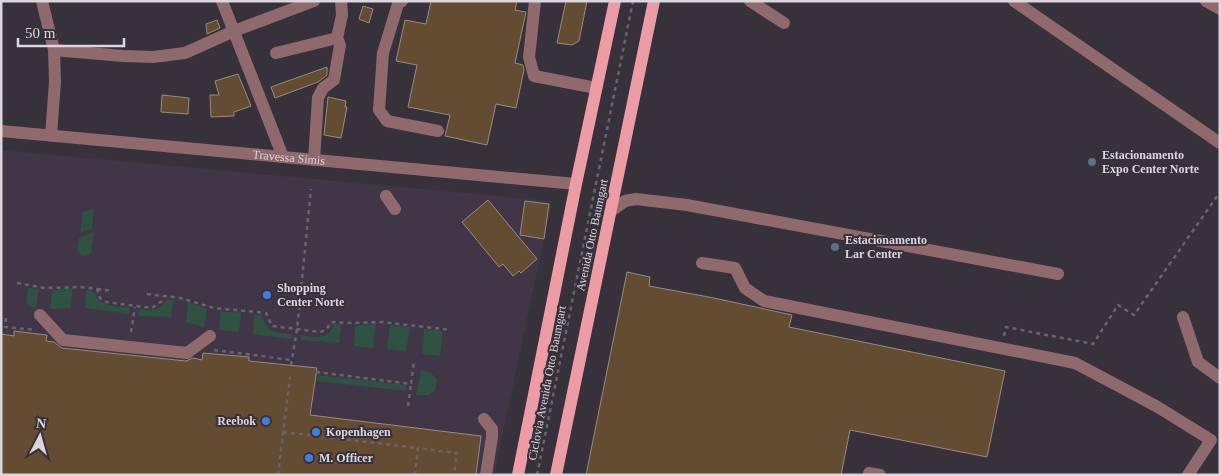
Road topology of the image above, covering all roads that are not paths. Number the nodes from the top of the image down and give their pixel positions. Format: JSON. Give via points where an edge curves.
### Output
{"nodes":[{"id":1,"x":42,"y":1,"type":"edge"},
{"id":2,"x":222,"y":1,"type":"edge"},
{"id":3,"x":314,"y":1,"type":"edge"},
{"id":4,"x":341,"y":1,"type":"edge"},
{"id":5,"x":402,"y":1,"type":"edge"},
{"id":6,"x":535,"y":1,"type":"edge"},
{"id":7,"x":615,"y":1,"type":"edge"},
{"id":8,"x":654,"y":1,"type":"edge"},
{"id":9,"x":750,"y":1,"type":"edge"},
{"id":10,"x":1014,"y":1,"type":"edge"},
{"id":11,"x":1206,"y":1,"type":"edge"},
{"id":12,"x":1220,"y":9,"type":"edge"},
{"id":13,"x":784,"y":23,"type":"dead end"},
{"id":14,"x":234,"y":31,"type":"junction"},
{"id":15,"x":337,"y":38,"type":"junction"},
{"id":16,"x":54,"y":50,"type":"junction"},
{"id":17,"x":276,"y":53,"type":"dead end"},
{"id":18,"x":596,"y":88,"type":"junction"},
{"id":19,"x":1,"y":131,"type":"edge"},
{"id":20,"x":438,"y":131,"type":"dead end"},
{"id":21,"x":51,"y":135,"type":"junction"},
{"id":22,"x":1220,"y":143,"type":"edge"},
{"id":23,"x":283,"y":157,"type":"junction"},
{"id":24,"x":314,"y":160,"type":"junction"},
{"id":25,"x":576,"y":184,"type":"junction"},
{"id":26,"x":386,"y":196,"type":"dead end"},
{"id":27,"x":395,"y":209,"type":"dead end"},
{"id":28,"x":611,"y":211,"type":"junction"},
{"id":29,"x":702,"y":263,"type":"dead end"},
{"id":30,"x":1058,"y":274,"type":"dead end"},
{"id":31,"x":40,"y":315,"type":"dead end"},
{"id":32,"x":1183,"y":316,"type":"dead end"},
{"id":33,"x":210,"y":336,"type":"dead end"},
{"id":34,"x":1220,"y":378,"type":"edge"},
{"id":35,"x":484,"y":419,"type":"dead end"},
{"id":36,"x":486,"y":475,"type":"edge"},
{"id":37,"x":518,"y":475,"type":"edge"},
{"id":38,"x":556,"y":475,"type":"edge"},
{"id":39,"x":1188,"y":475,"type":"edge"}],
"edges":[{"from":1,"to":16,"type":"street"},
{"from":2,"to":14,"type":"street"},
{"from":3,"to":14,"type":"street"},
{"from":4,"to":15,"type":"street"},
{"from":5,"to":20,"type":"street","via":[[398,4],[383,53],[379,110],[387,121]]},
{"from":6,"to":18,"type":"street","via":[[529,57],[534,76]]},
{"from":7,"to":18,"type":"main road","name":"Avenida Otto Baumgart"},
{"from":8,"to":28,"type":"main road","name":"Avenida Otto Baumgart"},
{"from":9,"to":13,"type":"street"},
{"from":10,"to":22,"type":"street"},
{"from":11,"to":12,"type":"street"},
{"from":14,"to":16,"type":"street","via":[[185,53],[123,56]]},
{"from":14,"to":23,"type":"street"},
{"from":15,"to":17,"type":"street"},
{"from":15,"to":24,"type":"street","via":[[340,46],[334,80],[323,88],[318,98]]},
{"from":16,"to":21,"type":"street"},
{"from":18,"to":25,"type":"main road","name":"Avenida Otto Baumgart"},
{"from":19,"to":21,"type":"street","name":"Travessa Simis"},
{"from":21,"to":23,"type":"street","name":"Travessa Simis"},
{"from":23,"to":24,"type":"street","name":"Travessa Simis"},
{"from":24,"to":25,"type":"street","name":"Travessa Simis"},
{"from":25,"to":37,"type":"main road","name":"Avenida Otto Baumgart"},
{"from":26,"to":27,"type":"street"},
{"from":28,"to":30,"type":"street","via":[[625,201],[636,199],[687,205]]},
{"from":28,"to":38,"type":"main road","name":"Avenida Otto Baumgart"},
{"from":29,"to":39,"type":"street","via":[[735,268],[745,288],[764,301],[1075,363],[1156,406],[1210,440]]},
{"from":31,"to":33,"type":"street","via":[[64,340],[187,353]]},
{"from":32,"to":34,"type":"street","via":[[1198,362]]},
{"from":35,"to":36,"type":"street","via":[[492,430]]}]}
